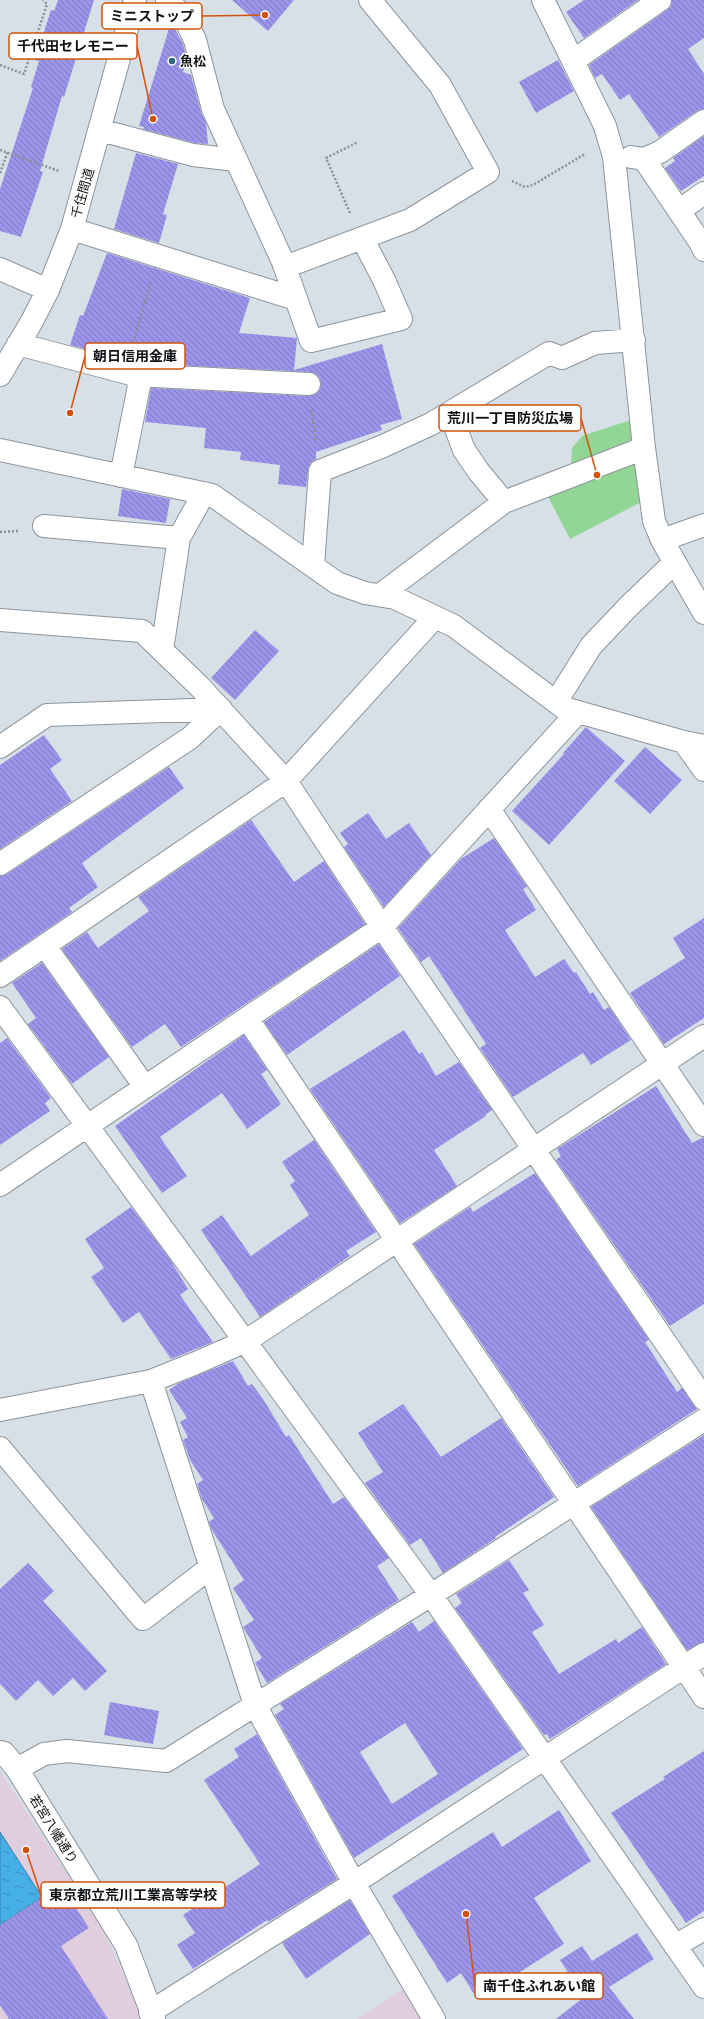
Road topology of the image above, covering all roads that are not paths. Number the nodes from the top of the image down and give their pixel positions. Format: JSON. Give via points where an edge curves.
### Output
{"nodes":[{"id":1,"x":135,"y":0,"type":"edge"},
{"id":2,"x":167,"y":0,"type":"edge"},
{"id":3,"x":370,"y":0,"type":"edge"},
{"id":4,"x":543,"y":0,"type":"edge"},
{"id":5,"x":660,"y":0,"type":"edge"},
{"id":6,"x":572,"y":61,"type":"junction"},
{"id":7,"x":704,"y":121,"type":"edge"},
{"id":8,"x":100,"y":130,"type":"junction"},
{"id":9,"x":611,"y":148,"type":"junction"},
{"id":10,"x":644,"y":159,"type":"junction"},
{"id":11,"x":236,"y":160,"type":"junction"},
{"id":12,"x":704,"y":193,"type":"edge"},
{"id":13,"x":679,"y":211,"type":"junction"},
{"id":14,"x":72,"y":229,"type":"junction"},
{"id":15,"x":362,"y":238,"type":"junction"},
{"id":16,"x":704,"y":250,"type":"edge"},
{"id":17,"x":285,"y":267,"type":"junction"},
{"id":18,"x":0,"y":269,"type":"edge"},
{"id":19,"x":48,"y":290,"type":"junction"},
{"id":20,"x":296,"y":299,"type":"junction"},
{"id":21,"x":634,"y":340,"type":"junction"},
{"id":22,"x":18,"y":344,"type":"junction"},
{"id":23,"x":0,"y":374,"type":"edge"},
{"id":24,"x":133,"y":374,"type":"junction"},
{"id":25,"x":309,"y":384,"type":"dead end"},
{"id":26,"x":450,"y":412,"type":"junction"},
{"id":27,"x":644,"y":448,"type":"junction"},
{"id":28,"x":0,"y":450,"type":"edge"},
{"id":29,"x":121,"y":476,"type":"junction"},
{"id":30,"x":204,"y":494,"type":"junction"},
{"id":31,"x":504,"y":502,"type":"junction"},
{"id":32,"x":704,"y":525,"type":"edge"},
{"id":33,"x":44,"y":526,"type":"dead end"},
{"id":34,"x":179,"y":538,"type":"junction"},
{"id":35,"x":662,"y":540,"type":"junction"},
{"id":36,"x":675,"y":562,"type":"junction"},
{"id":37,"x":312,"y":565,"type":"junction"},
{"id":38,"x":380,"y":595,"type":"junction"},
{"id":39,"x":704,"y":613,"type":"edge"},
{"id":40,"x":435,"y":617,"type":"junction"},
{"id":41,"x":0,"y":620,"type":"edge"},
{"id":42,"x":162,"y":650,"type":"junction"},
{"id":43,"x":556,"y":702,"type":"junction"},
{"id":44,"x":221,"y":709,"type":"junction"},
{"id":45,"x":578,"y":712,"type":"junction"},
{"id":46,"x":694,"y":744,"type":"edge"},
{"id":47,"x":0,"y":747,"type":"edge"},
{"id":48,"x":704,"y":770,"type":"edge"},
{"id":49,"x":286,"y":781,"type":"junction"},
{"id":50,"x":489,"y":809,"type":"junction"},
{"id":51,"x":0,"y":864,"type":"edge"},
{"id":52,"x":382,"y":927,"type":"junction"},
{"id":53,"x":45,"y":946,"type":"junction"},
{"id":54,"x":0,"y":976,"type":"edge"},
{"id":55,"x":0,"y":1007,"type":"edge"},
{"id":56,"x":247,"y":1018,"type":"junction"},
{"id":57,"x":704,"y":1036,"type":"edge"},
{"id":58,"x":662,"y":1063,"type":"junction"},
{"id":59,"x":145,"y":1087,"type":"junction"},
{"id":60,"x":704,"y":1124,"type":"edge"},
{"id":61,"x":88,"y":1126,"type":"junction"},
{"id":62,"x":534,"y":1147,"type":"junction"},
{"id":63,"x":0,"y":1185,"type":"edge"},
{"id":64,"x":395,"y":1240,"type":"junction"},
{"id":65,"x":246,"y":1341,"type":"junction"},
{"id":66,"x":152,"y":1381,"type":"junction"},
{"id":67,"x":704,"y":1398,"type":"edge"},
{"id":68,"x":0,"y":1410,"type":"edge"},
{"id":69,"x":704,"y":1420,"type":"edge"},
{"id":70,"x":0,"y":1448,"type":"edge"},
{"id":71,"x":574,"y":1504,"type":"junction"},
{"id":72,"x":211,"y":1567,"type":"junction"},
{"id":73,"x":431,"y":1595,"type":"junction"},
{"id":74,"x":704,"y":1654,"type":"edge"},
{"id":75,"x":684,"y":1667,"type":"junction"},
{"id":76,"x":704,"y":1697,"type":"edge"},
{"id":77,"x":255,"y":1705,"type":"junction"},
{"id":78,"x":0,"y":1752,"type":"edge"},
{"id":79,"x":545,"y":1757,"type":"junction"},
{"id":80,"x":17,"y":1769,"type":"junction"},
{"id":81,"x":354,"y":1883,"type":"junction"},
{"id":82,"x":704,"y":1929,"type":"edge"},
{"id":83,"x":675,"y":1946,"type":"junction"},
{"id":84,"x":704,"y":1987,"type":"edge"},
{"id":85,"x":152,"y":2016,"type":"edge"},
{"id":86,"x":434,"y":2019,"type":"edge"}],
"edges":[{"from":1,"to":8,"type":"street","name":"千住間道"},
{"from":2,"to":11,"type":"street","via":[[184,17],[195,40],[213,109]]},
{"from":3,"to":15,"type":"street","via":[[440,85],[488,172],[410,220]]},
{"from":4,"to":6,"type":"street"},
{"from":5,"to":6,"type":"street"},
{"from":6,"to":9,"type":"street","via":[[605,126]]},
{"from":7,"to":10,"type":"street","via":[[660,152]]},
{"from":8,"to":11,"type":"street","via":[[193,155]]},
{"from":8,"to":14,"type":"street","name":"千住間道"},
{"from":9,"to":10,"type":"street"},
{"from":9,"to":21,"type":"street"},
{"from":10,"to":13,"type":"street"},
{"from":11,"to":17,"type":"street"},
{"from":12,"to":13,"type":"street"},
{"from":13,"to":16,"type":"street"},
{"from":14,"to":19,"type":"street","name":"千住間道"},
{"from":14,"to":20,"type":"street"},
{"from":15,"to":17,"type":"street"},
{"from":15,"to":20,"type":"street","via":[[401,319],[311,341]]},
{"from":17,"to":20,"type":"street"},
{"from":18,"to":19,"type":"street"},
{"from":19,"to":22,"type":"street","name":"千住間道"},
{"from":21,"to":26,"type":"street","via":[[595,343],[562,358],[549,353]]},
{"from":21,"to":27,"type":"street"},
{"from":22,"to":23,"type":"street","name":"千住間道"},
{"from":22,"to":24,"type":"street"},
{"from":24,"to":25,"type":"street"},
{"from":24,"to":29,"type":"street"},
{"from":26,"to":31,"type":"street","via":[[464,450]]},
{"from":26,"to":37,"type":"street","via":[[431,424],[381,447],[320,471]]},
{"from":27,"to":31,"type":"street"},
{"from":27,"to":35,"type":"street","via":[[654,521]]},
{"from":28,"to":29,"type":"street"},
{"from":29,"to":30,"type":"street"},
{"from":30,"to":34,"type":"street"},
{"from":30,"to":37,"type":"street","via":[[212,495]]},
{"from":31,"to":38,"type":"street"},
{"from":32,"to":35,"type":"street"},
{"from":33,"to":34,"type":"street"},
{"from":34,"to":42,"type":"street"},
{"from":35,"to":36,"type":"street"},
{"from":36,"to":39,"type":"street"},
{"from":36,"to":43,"type":"street","via":[[591,646]]},
{"from":37,"to":38,"type":"street","via":[[337,583],[365,593]]},
{"from":38,"to":40,"type":"street","via":[[395,598]]},
{"from":40,"to":43,"type":"street","via":[[454,626]]},
{"from":40,"to":49,"type":"street"},
{"from":41,"to":42,"type":"street","via":[[142,631]]},
{"from":42,"to":44,"type":"street"},
{"from":43,"to":45,"type":"street","via":[[564,708]]},
{"from":44,"to":47,"type":"street","via":[[47,715]]},
{"from":44,"to":49,"type":"street"},
{"from":44,"to":51,"type":"street","via":[[190,738]]},
{"from":45,"to":46,"type":"street"},
{"from":45,"to":50,"type":"street"},
{"from":46,"to":48,"type":"street"},
{"from":49,"to":52,"type":"street"},
{"from":49,"to":53,"type":"street"},
{"from":50,"to":52,"type":"street"},
{"from":50,"to":58,"type":"street"},
{"from":52,"to":56,"type":"street"},
{"from":52,"to":62,"type":"street"},
{"from":53,"to":54,"type":"street"},
{"from":53,"to":59,"type":"street"},
{"from":55,"to":61,"type":"street"},
{"from":56,"to":59,"type":"street"},
{"from":56,"to":64,"type":"street"},
{"from":57,"to":58,"type":"street"},
{"from":58,"to":60,"type":"street"},
{"from":58,"to":62,"type":"street"},
{"from":59,"to":61,"type":"street"},
{"from":61,"to":63,"type":"street"},
{"from":61,"to":65,"type":"street"},
{"from":62,"to":64,"type":"street"},
{"from":62,"to":67,"type":"street"},
{"from":64,"to":65,"type":"street"},
{"from":64,"to":71,"type":"street"},
{"from":65,"to":66,"type":"street"},
{"from":65,"to":73,"type":"street"},
{"from":66,"to":68,"type":"street"},
{"from":66,"to":72,"type":"street"},
{"from":69,"to":71,"type":"street"},
{"from":70,"to":72,"type":"street","via":[[143,1619]]},
{"from":71,"to":73,"type":"street"},
{"from":71,"to":75,"type":"street"},
{"from":72,"to":77,"type":"street"},
{"from":73,"to":77,"type":"street"},
{"from":73,"to":79,"type":"street"},
{"from":74,"to":75,"type":"street"},
{"from":75,"to":76,"type":"street"},
{"from":75,"to":79,"type":"street"},
{"from":77,"to":80,"type":"street","via":[[166,1761],[67,1751],[44,1754]]},
{"from":77,"to":81,"type":"street"},
{"from":78,"to":80,"type":"street","name":"若宮八幡通り","via":[[4,1753]]},
{"from":79,"to":81,"type":"street"},
{"from":79,"to":83,"type":"street"},
{"from":80,"to":85,"type":"street","name":"若宮八幡通り","via":[[126,1945]]},
{"from":81,"to":85,"type":"street"},
{"from":81,"to":86,"type":"street"},
{"from":82,"to":83,"type":"street"},
{"from":83,"to":84,"type":"street"}]}
